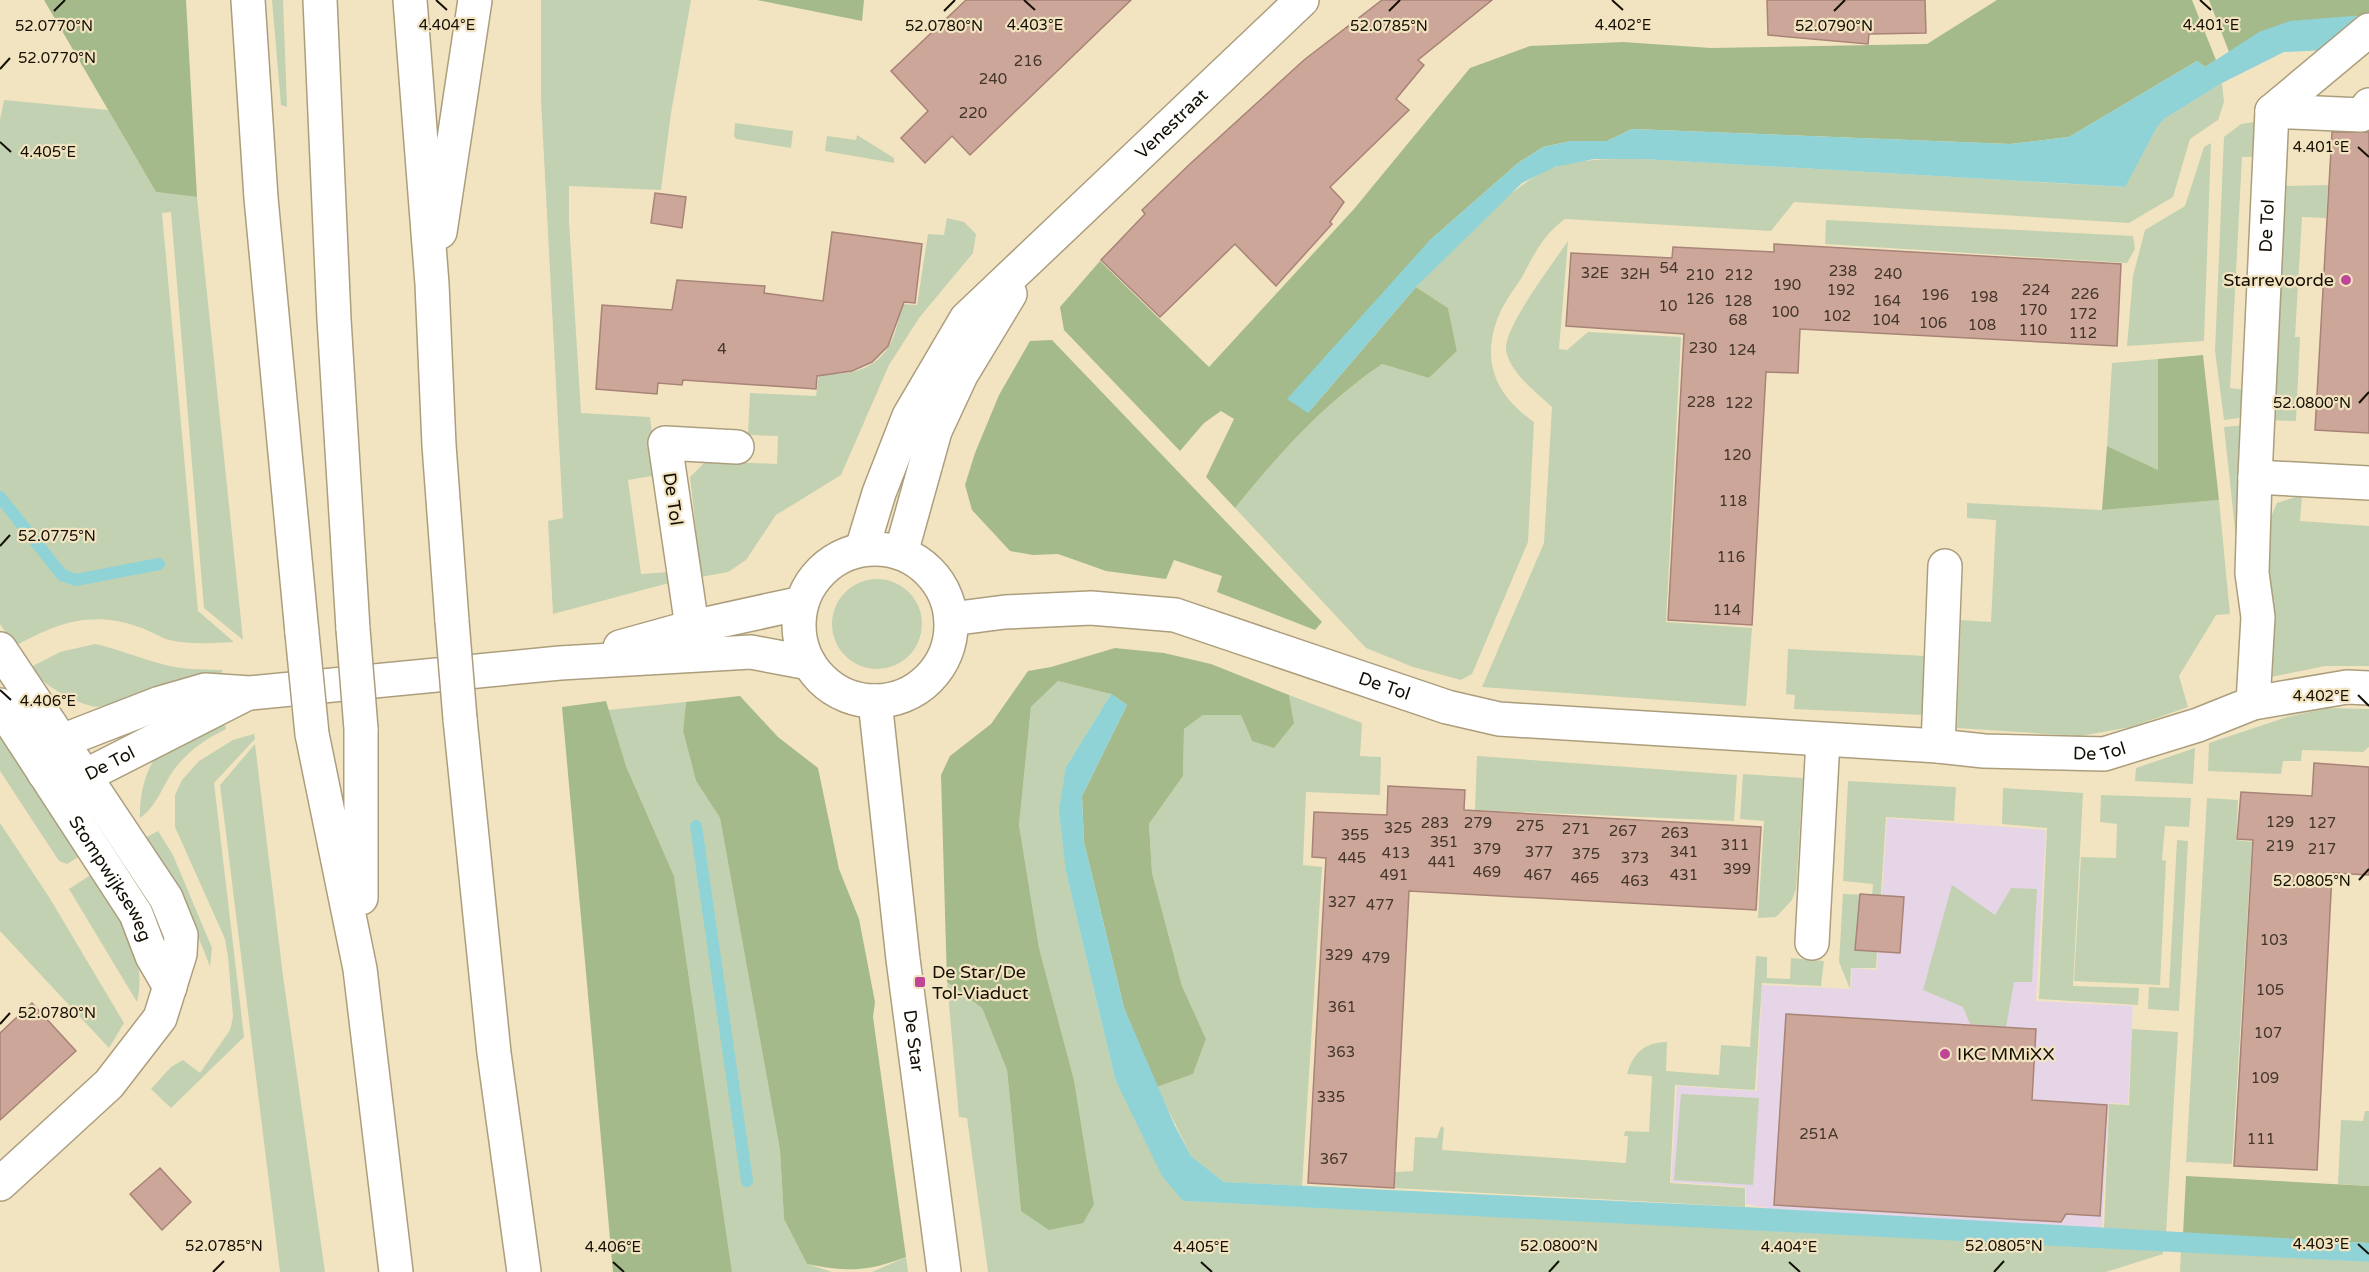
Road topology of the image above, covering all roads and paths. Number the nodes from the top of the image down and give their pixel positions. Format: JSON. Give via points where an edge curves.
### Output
{"nodes":[{"id":1,"x":248,"y":0,"type":"edge"},
{"id":2,"x":320,"y":0,"type":"edge"},
{"id":3,"x":410,"y":0,"type":"edge"},
{"id":4,"x":475,"y":0,"type":"edge"},
{"id":5,"x":1302,"y":0,"type":"edge"},
{"id":6,"x":2369,"y":30,"type":"edge"},
{"id":7,"x":2369,"y":105,"type":"edge"},
{"id":8,"x":2272,"y":111,"type":"junction"},
{"id":9,"x":1040,"y":248,"type":"junction"},
{"id":10,"x":432,"y":284,"type":"junction"},
{"id":11,"x":737,"y":447,"type":"dead end"},
{"id":12,"x":2254,"y":477,"type":"junction"},
{"id":13,"x":2369,"y":483,"type":"edge"},
{"id":14,"x":862,"y":549,"type":"junction"},
{"id":15,"x":901,"y":553,"type":"junction"},
{"id":16,"x":1946,"y":566,"type":"dead end"},
{"id":17,"x":802,"y":603,"type":"junction"},
{"id":18,"x":951,"y":619,"type":"junction"},
{"id":19,"x":692,"y":627,"type":"junction"},
{"id":20,"x":0,"y":649,"type":"edge"},
{"id":21,"x":560,"y":663,"type":"junction"},
{"id":22,"x":809,"y":663,"type":"junction"},
{"id":23,"x":2369,"y":688,"type":"edge"},
{"id":24,"x":250,"y":693,"type":"junction"},
{"id":25,"x":875,"y":701,"type":"junction"},
{"id":26,"x":2253,"y":703,"type":"junction"},
{"id":27,"x":0,"y":705,"type":"edge"},
{"id":28,"x":1823,"y":740,"type":"junction"},
{"id":29,"x":62,"y":741,"type":"junction"},
{"id":30,"x":1938,"y":746,"type":"junction"},
{"id":31,"x":44,"y":773,"type":"junction"},
{"id":32,"x":85,"y":776,"type":"junction"},
{"id":33,"x":1812,"y":943,"type":"dead end"},
{"id":34,"x":360,"y":969,"type":"junction"},
{"id":35,"x":170,"y":987,"type":"junction"},
{"id":36,"x":0,"y":1184,"type":"edge"},
{"id":37,"x":396,"y":1272,"type":"edge"},
{"id":38,"x":524,"y":1272,"type":"edge"},
{"id":39,"x":944,"y":1272,"type":"edge"}],
"edges":[{"from":1,"to":34,"type":"main road","bridge":true,"via":[[262,209],[312,734]]},
{"from":2,"to":34,"type":"main road","bridge":true,"via":[[334,319],[361,729]]},
{"from":3,"to":10,"type":"main road"},
{"from":4,"to":10,"type":"main road"},
{"from":5,"to":9,"type":"main road","name":"Venestraat"},
{"from":6,"to":8,"type":"main road"},
{"from":7,"to":8,"type":"main road","via":[[2361,115]]},
{"from":8,"to":12,"type":"main road","name":"De Tol"},
{"from":9,"to":14,"type":"main road","name":"Venestraat","via":[[966,319],[937,366],[909,416]]},
{"from":9,"to":15,"type":"main road","name":"Venestraat","via":[[994,319],[935,431]]},
{"from":10,"to":38,"type":"main road","bridge":true,"via":[[439,445],[460,719],[494,1053]]},
{"from":11,"to":19,"type":"main road","name":"De Tol","via":[[665,442]]},
{"from":12,"to":13,"type":"main road"},
{"from":12,"to":26,"type":"main road","name":"De Tol","via":[[2252,573],[2258,617]]},
{"from":14,"to":15,"type":"main road"},
{"from":14,"to":17,"type":"main road","via":[[825,568]]},
{"from":15,"to":18,"type":"main road","via":[[920,563],[935,578],[946,597]]},
{"from":16,"to":30,"type":"main road"},
{"from":17,"to":19,"type":"main road","name":"De Tol"},
{"from":17,"to":22,"type":"main road","via":[[801,644]]},
{"from":18,"to":25,"type":"main road","via":[[943,659],[931,676],[915,690]]},
{"from":18,"to":28,"type":"main road","name":"De Tol","via":[[1081,608],[1175,615],[1447,707],[1499,719]]},
{"from":19,"to":21,"type":"main road","name":"De Tol"},
{"from":20,"to":29,"type":"main road","name":"Stompwijkseweg"},
{"from":21,"to":22,"type":"main road","name":"De Tol","via":[[751,652]]},
{"from":21,"to":24,"type":"main road","name":"De Tol"},
{"from":22,"to":25,"type":"main road","via":[[837,691]]},
{"from":23,"to":26,"type":"main road","name":"De Tol","via":[[2347,687]]},
{"from":24,"to":29,"type":"main road","name":"De Tol","via":[[205,690]]},
{"from":24,"to":32,"type":"main road","name":"De Tol"},
{"from":25,"to":39,"type":"main road","name":"De Star","via":[[903,959]]},
{"from":26,"to":30,"type":"main road","name":"De Tol","via":[[2198,725],[2104,754]]},
{"from":27,"to":31,"type":"main road","name":"Stompwijkseweg"},
{"from":28,"to":30,"type":"main road","name":"De Tol"},
{"from":28,"to":33,"type":"main road"},
{"from":29,"to":31,"type":"main road","name":"De Tol"},
{"from":29,"to":32,"type":"main road","name":"Stompwijkseweg"},
{"from":31,"to":32,"type":"main road","name":"De Tol"},
{"from":31,"to":35,"type":"main road","name":"Stompwijkseweg","via":[[136,914],[152,956]]},
{"from":32,"to":35,"type":"main road","name":"Stompwijkseweg","via":[[173,912],[181,935]]},
{"from":34,"to":37,"type":"main road"},
{"from":35,"to":36,"type":"main road","name":"Stompwijkseweg","via":[[160,1018],[109,1084]]}]}
